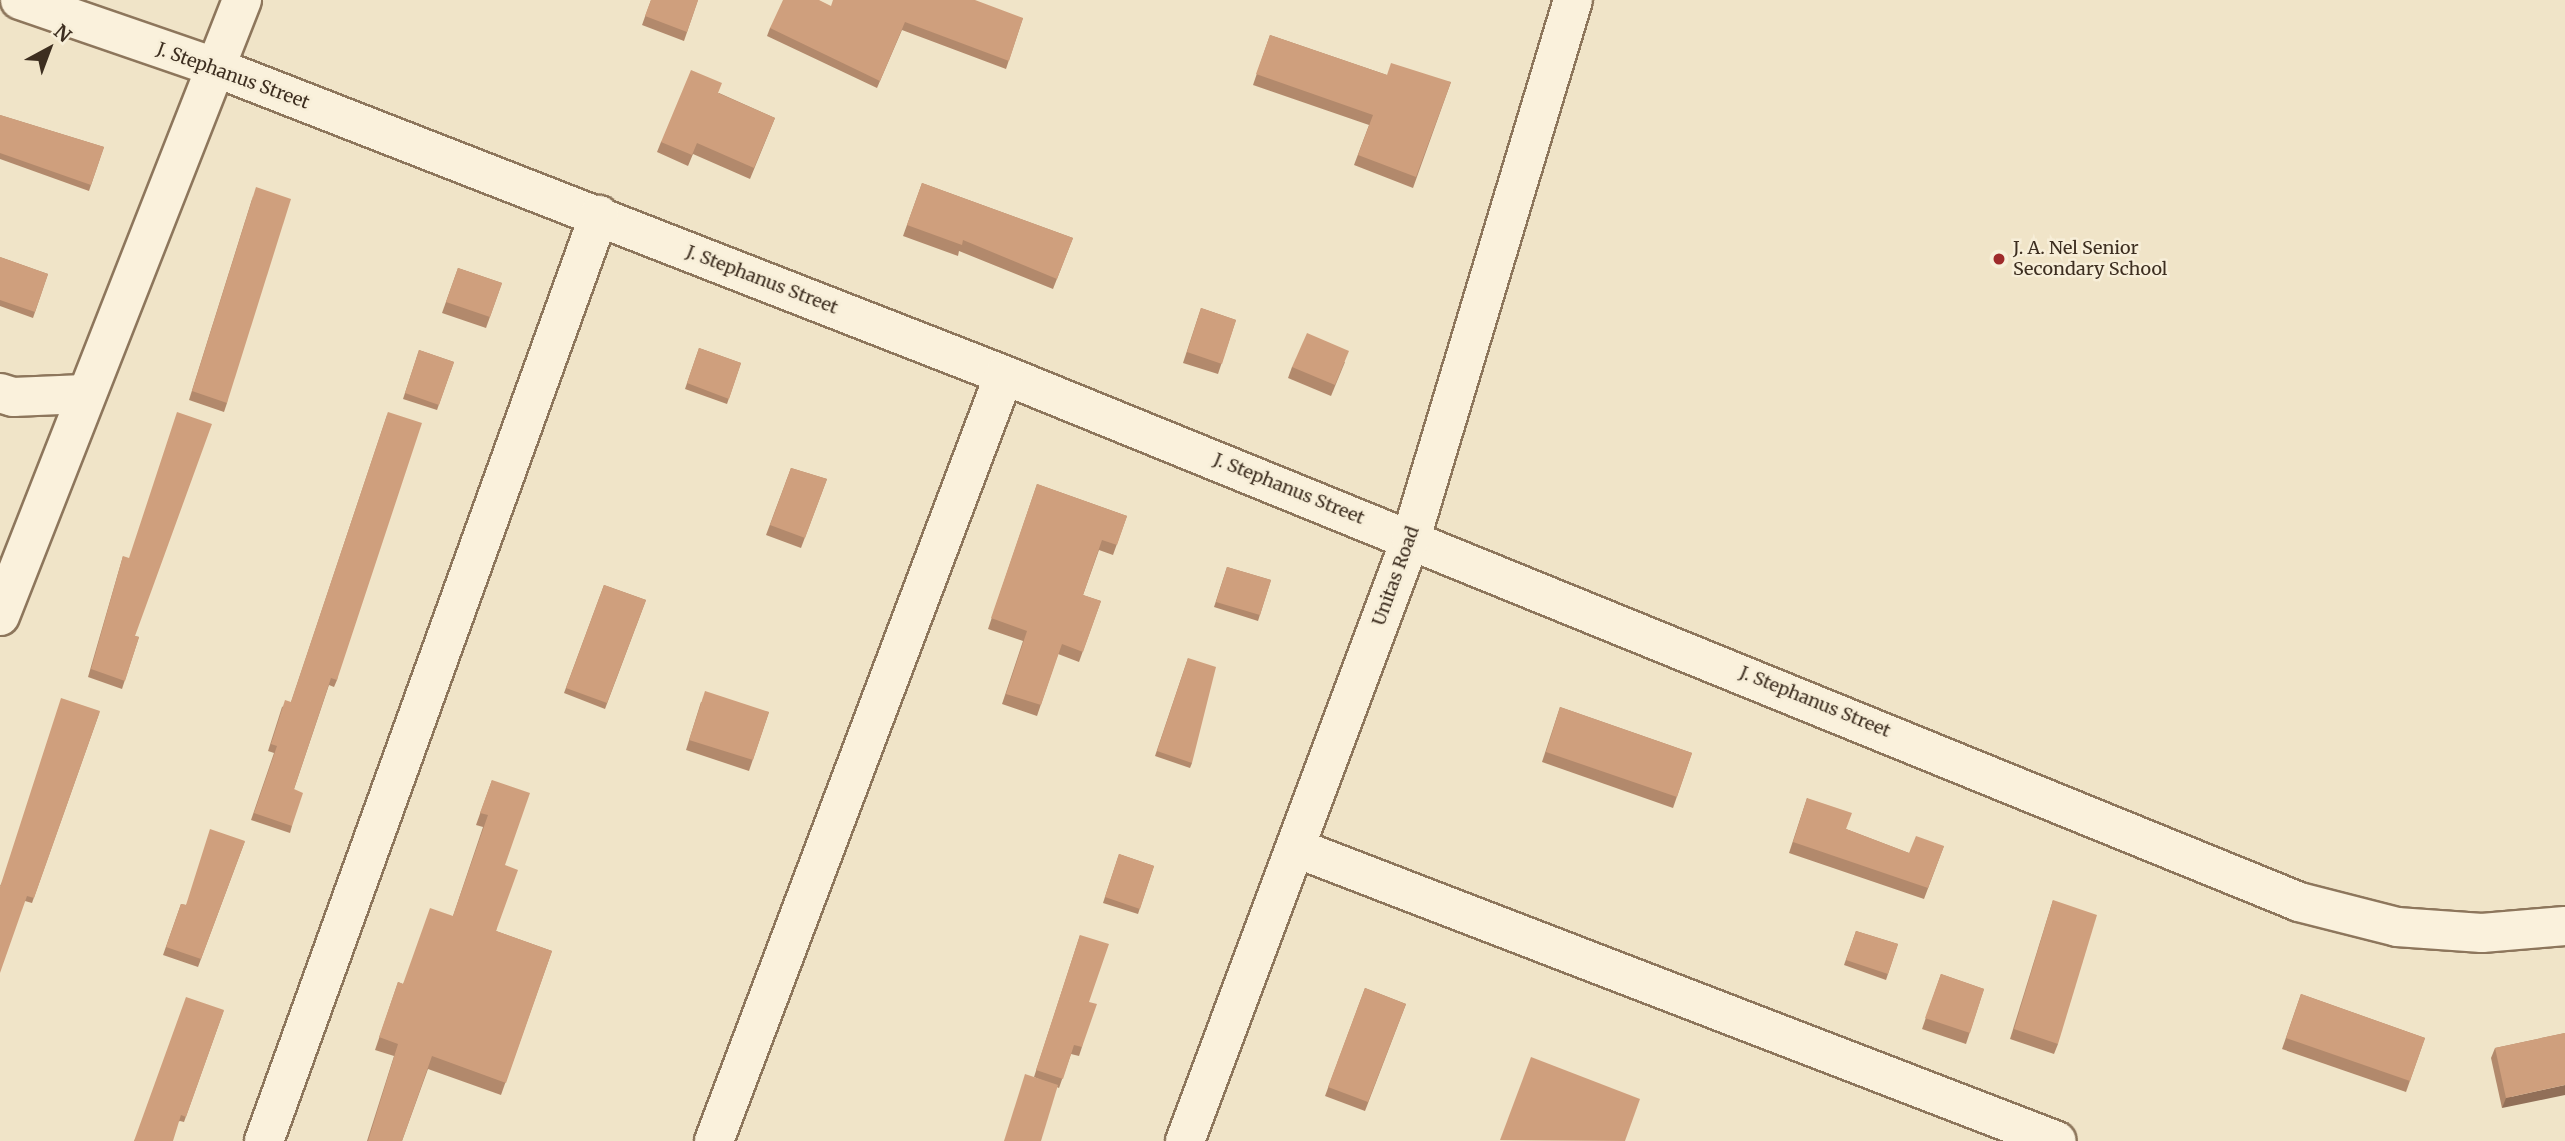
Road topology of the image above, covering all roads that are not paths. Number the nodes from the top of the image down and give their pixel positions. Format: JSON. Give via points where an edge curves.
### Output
{"nodes":[{"id":1,"x":20,"y":0,"type":"edge"},
{"id":2,"x":242,"y":0,"type":"edge"},
{"id":3,"x":1572,"y":0,"type":"edge"},
{"id":4,"x":217,"y":68,"type":"junction"},
{"id":5,"x":599,"y":215,"type":"junction"},
{"id":6,"x":1004,"y":375,"type":"junction"},
{"id":7,"x":0,"y":393,"type":"edge"},
{"id":8,"x":84,"y":394,"type":"junction"},
{"id":9,"x":1411,"y":538,"type":"junction"},
{"id":10,"x":0,"y":616,"type":"edge"},
{"id":11,"x":1296,"y":848,"type":"junction"},
{"id":12,"x":2565,"y":926,"type":"edge"},
{"id":13,"x":264,"y":1141,"type":"edge"},
{"id":14,"x":714,"y":1141,"type":"edge"},
{"id":15,"x":1185,"y":1141,"type":"edge"},
{"id":16,"x":2057,"y":1141,"type":"edge"}],
"edges":[{"from":1,"to":4,"type":"street","name":"J. Stephanus Street"},
{"from":2,"to":4,"type":"street"},
{"from":3,"to":9,"type":"street","name":"Unitas Road"},
{"from":4,"to":5,"type":"street","name":"J. Stephanus Street"},
{"from":4,"to":8,"type":"street"},
{"from":5,"to":6,"type":"street","name":"J. Stephanus Street"},
{"from":5,"to":13,"type":"street"},
{"from":6,"to":9,"type":"street","name":"J. Stephanus Street"},
{"from":6,"to":14,"type":"street"},
{"from":7,"to":8,"type":"street","via":[[13,397]]},
{"from":8,"to":10,"type":"street"},
{"from":9,"to":11,"type":"street","name":"Unitas Road"},
{"from":9,"to":12,"type":"street","name":"J. Stephanus Street","via":[[2299,902],[2397,927],[2482,933]]},
{"from":11,"to":15,"type":"street","name":"Unitas Road"},
{"from":11,"to":16,"type":"street"}]}
